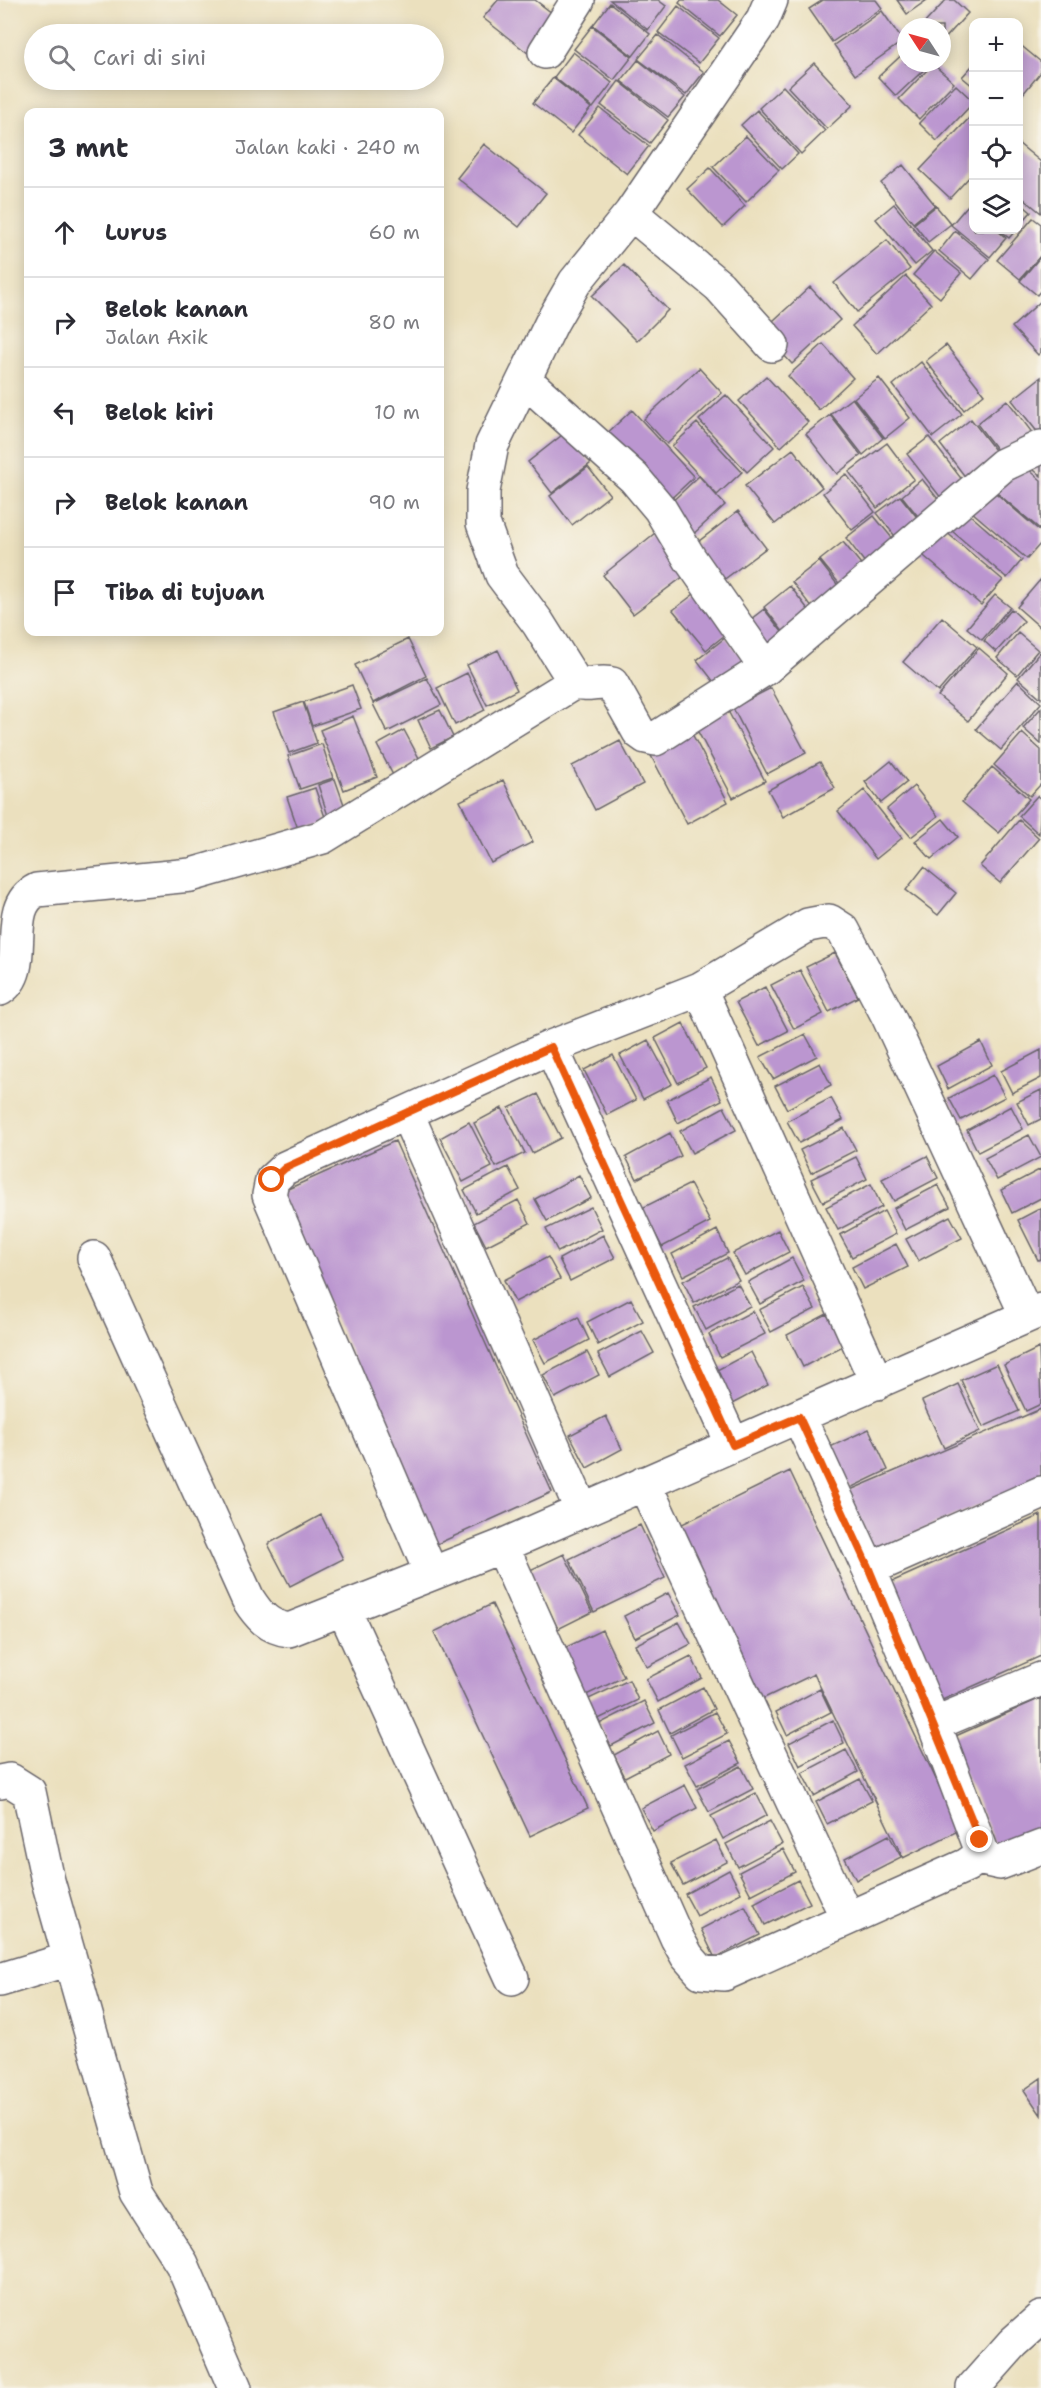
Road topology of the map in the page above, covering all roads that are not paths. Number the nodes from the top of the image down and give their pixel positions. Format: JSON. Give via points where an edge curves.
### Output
{"nodes":[{"id":1,"x":578,"y":0,"type":"edge"},
{"id":2,"x":771,"y":0,"type":"edge"},
{"id":3,"x":545,"y":52,"type":"dead end"},
{"id":4,"x":631,"y":213,"type":"junction"},
{"id":5,"x":772,"y":345,"type":"dead end"},
{"id":6,"x":525,"y":380,"type":"junction"},
{"id":7,"x":1041,"y":447,"type":"edge"},
{"id":8,"x":766,"y":668,"type":"junction"},
{"id":9,"x":574,"y":682,"type":"junction"},
{"id":10,"x":0,"y":989,"type":"edge"},
{"id":11,"x":700,"y":989,"type":"junction"},
{"id":12,"x":551,"y":1047,"type":"junction"},
{"id":13,"x":407,"y":1114,"type":"junction"},
{"id":14,"x":94,"y":1258,"type":"dead end"},
{"id":15,"x":1034,"y":1313,"type":"edge"},
{"id":16,"x":877,"y":1383,"type":"junction"},
{"id":17,"x":799,"y":1417,"type":"junction"},
{"id":18,"x":733,"y":1445,"type":"junction"},
{"id":19,"x":644,"y":1483,"type":"junction"},
{"id":20,"x":1041,"y":1493,"type":"edge"},
{"id":21,"x":582,"y":1511,"type":"junction"},
{"id":22,"x":502,"y":1545,"type":"junction"},
{"id":23,"x":869,"y":1569,"type":"junction"},
{"id":24,"x":431,"y":1573,"type":"junction"},
{"id":25,"x":344,"y":1610,"type":"junction"},
{"id":26,"x":1041,"y":1679,"type":"edge"},
{"id":27,"x":934,"y":1724,"type":"junction"},
{"id":28,"x":0,"y":1782,"type":"edge"},
{"id":29,"x":1041,"y":1847,"type":"edge"},
{"id":30,"x":977,"y":1858,"type":"junction"},
{"id":31,"x":847,"y":1918,"type":"junction"},
{"id":32,"x":69,"y":1959,"type":"junction"},
{"id":33,"x":512,"y":1978,"type":"dead end"},
{"id":34,"x":0,"y":1980,"type":"edge"},
{"id":35,"x":1041,"y":2318,"type":"edge"},
{"id":36,"x":236,"y":2388,"type":"edge"},
{"id":37,"x":973,"y":2388,"type":"edge"}],
"edges":[{"from":1,"to":3,"type":"street"},
{"from":2,"to":4,"type":"street","via":[[763,19]]},
{"from":4,"to":5,"type":"street","via":[[719,286]]},
{"from":4,"to":6,"type":"street","via":[[575,282]]},
{"from":6,"to":8,"type":"street","via":[[634,478],[660,509]]},
{"from":6,"to":9,"type":"street","via":[[492,445],[483,491],[483,523],[502,574]]},
{"from":7,"to":8,"type":"street","via":[[1003,465]]},
{"from":8,"to":9,"type":"street","via":[[655,739],[639,732],[612,684]]},
{"from":9,"to":10,"type":"street","via":[[323,837],[190,875],[28,894],[16,911],[12,976]]},
{"from":11,"to":12,"type":"street"},
{"from":11,"to":15,"type":"street","via":[[808,924],[829,921],[843,930]]},
{"from":11,"to":16,"type":"street"},
{"from":12,"to":13,"type":"street"},
{"from":12,"to":18,"type":"street"},
{"from":13,"to":21,"type":"street"},
{"from":13,"to":24,"type":"street","via":[[285,1168],[272,1180],[269,1195]]},
{"from":14,"to":25,"type":"street","via":[[248,1599],[262,1619],[289,1630]]},
{"from":15,"to":16,"type":"street"},
{"from":16,"to":17,"type":"street"},
{"from":17,"to":18,"type":"street"},
{"from":17,"to":23,"type":"street"},
{"from":18,"to":19,"type":"street"},
{"from":19,"to":21,"type":"street"},
{"from":19,"to":31,"type":"street"},
{"from":20,"to":23,"type":"street"},
{"from":21,"to":22,"type":"street"},
{"from":22,"to":24,"type":"street"},
{"from":22,"to":31,"type":"street","via":[[677,1938],[701,1972],[724,1974]]},
{"from":23,"to":27,"type":"street"},
{"from":24,"to":25,"type":"street"},
{"from":25,"to":33,"type":"street"},
{"from":26,"to":27,"type":"street"},
{"from":27,"to":30,"type":"street","via":[[980,1840]]},
{"from":28,"to":32,"type":"street","via":[[10,1780],[29,1792]]},
{"from":29,"to":30,"type":"street","via":[[1000,1863]]},
{"from":30,"to":31,"type":"street"},
{"from":32,"to":34,"type":"street"},
{"from":32,"to":36,"type":"street","via":[[136,2192],[182,2264]]},
{"from":35,"to":37,"type":"street"}]}
